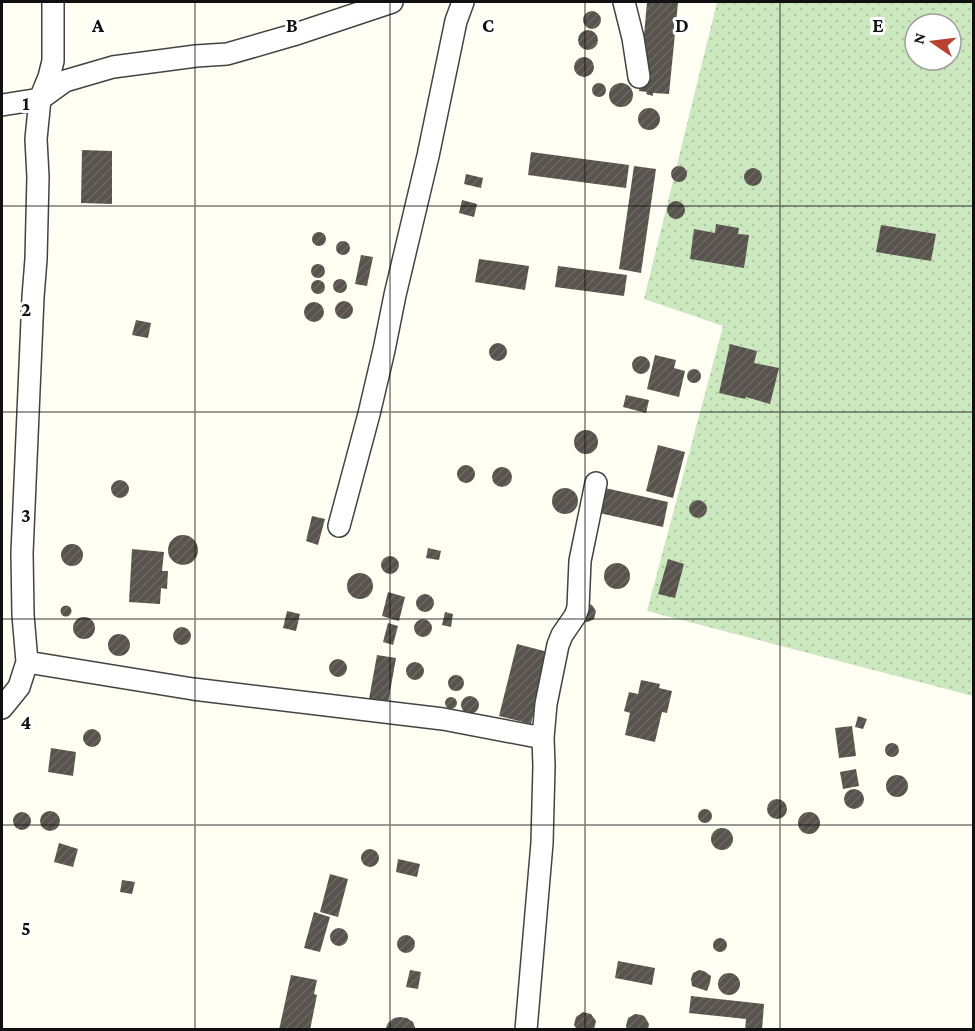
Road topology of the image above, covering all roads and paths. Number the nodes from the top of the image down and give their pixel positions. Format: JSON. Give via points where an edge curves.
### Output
{"nodes":[{"id":1,"x":53,"y":2,"type":"edge"},
{"id":2,"x":392,"y":2,"type":"edge"},
{"id":3,"x":462,"y":2,"type":"edge"},
{"id":4,"x":624,"y":2,"type":"edge"},
{"id":5,"x":639,"y":77,"type":"dead end"},
{"id":6,"x":40,"y":99,"type":"junction"},
{"id":7,"x":2,"y":105,"type":"edge"},
{"id":8,"x":596,"y":483,"type":"dead end"},
{"id":9,"x":339,"y":526,"type":"dead end"},
{"id":10,"x":27,"y":662,"type":"junction"},
{"id":11,"x":2,"y":708,"type":"edge"},
{"id":12,"x":543,"y":738,"type":"junction"},
{"id":13,"x":526,"y":1029,"type":"edge"}],
"edges":[{"from":1,"to":6,"type":"street","via":[[52,61]]},
{"from":2,"to":6,"type":"street","via":[[227,54],[113,67],[65,81]]},
{"from":3,"to":9,"type":"street","via":[[369,414]]},
{"from":4,"to":5,"type":"street"},
{"from":6,"to":7,"type":"street"},
{"from":6,"to":10,"type":"street","via":[[22,553]]},
{"from":8,"to":12,"type":"street","via":[[580,561],[578,608],[558,645]]},
{"from":10,"to":11,"type":"street","via":[[19,687]]},
{"from":10,"to":12,"type":"street","via":[[193,689],[442,719]]},
{"from":12,"to":13,"type":"street","via":[[542,843]]}]}
